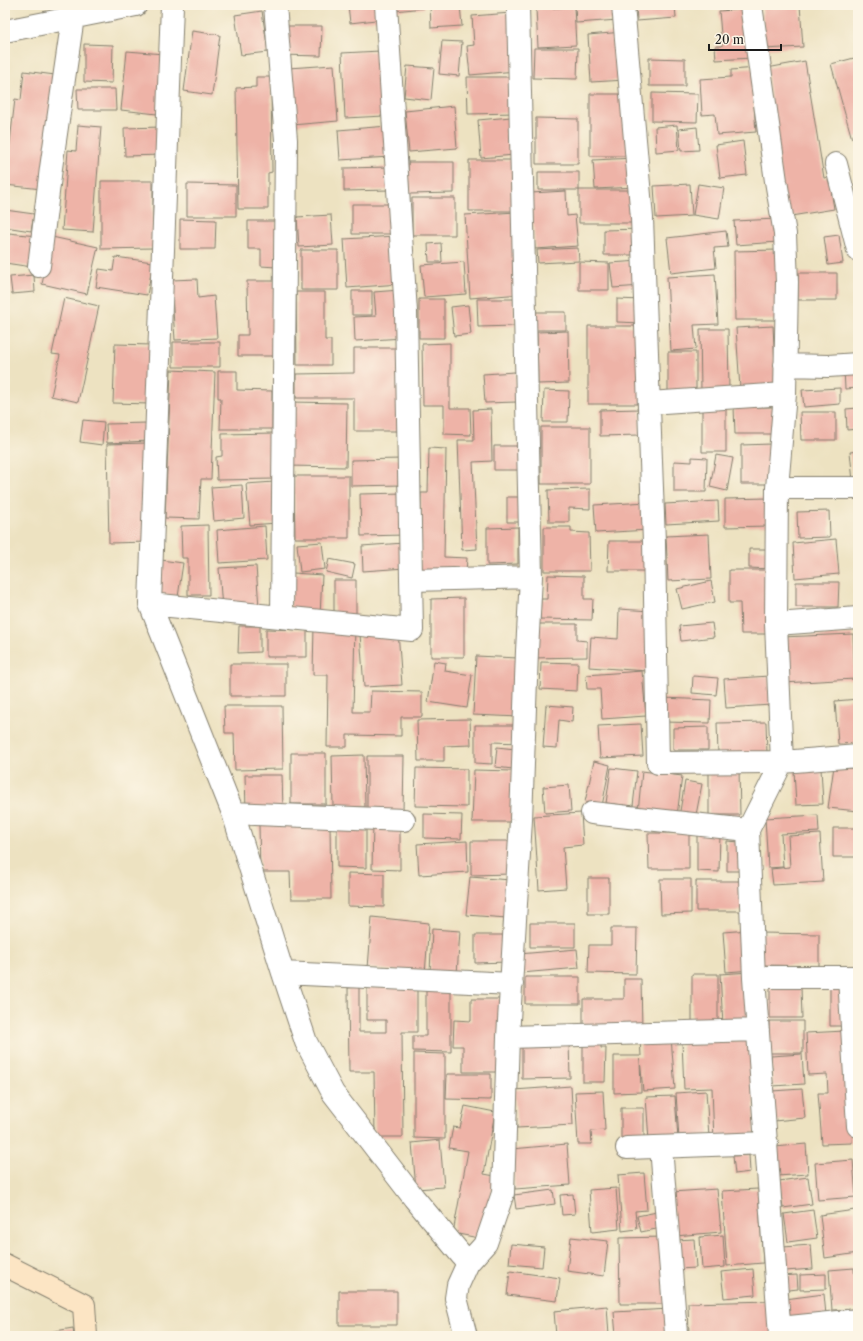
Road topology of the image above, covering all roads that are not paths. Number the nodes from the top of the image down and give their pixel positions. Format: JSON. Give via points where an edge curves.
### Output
{"nodes":[{"id":1,"x":136,"y":5,"type":"edge"},
{"id":2,"x":172,"y":5,"type":"edge"},
{"id":3,"x":275,"y":5,"type":"edge"},
{"id":4,"x":386,"y":5,"type":"edge"},
{"id":5,"x":518,"y":5,"type":"edge"},
{"id":6,"x":623,"y":5,"type":"edge"},
{"id":7,"x":751,"y":5,"type":"edge"},
{"id":8,"x":73,"y":18,"type":"junction"},
{"id":9,"x":5,"y":31,"type":"edge"},
{"id":10,"x":836,"y":164,"type":"dead end"},
{"id":11,"x":858,"y":250,"type":"edge"},
{"id":12,"x":39,"y":266,"type":"dead end"},
{"id":13,"x":858,"y":364,"type":"edge"},
{"id":14,"x":785,"y":365,"type":"junction"},
{"id":15,"x":785,"y":394,"type":"junction"},
{"id":16,"x":649,"y":403,"type":"junction"},
{"id":17,"x":777,"y":488,"type":"junction"},
{"id":18,"x":858,"y":488,"type":"edge"},
{"id":19,"x":531,"y":577,"type":"junction"},
{"id":20,"x":411,"y":580,"type":"junction"},
{"id":21,"x":150,"y":604,"type":"junction"},
{"id":22,"x":282,"y":617,"type":"junction"},
{"id":23,"x":858,"y":618,"type":"edge"},
{"id":24,"x":776,"y":624,"type":"junction"},
{"id":25,"x":858,"y":756,"type":"edge"},
{"id":26,"x":782,"y":762,"type":"junction"},
{"id":27,"x":233,"y":813,"type":"junction"},
{"id":28,"x":592,"y":813,"type":"dead end"},
{"id":29,"x":404,"y":820,"type":"dead end"},
{"id":30,"x":748,"y":830,"type":"junction"},
{"id":31,"x":283,"y":973,"type":"junction"},
{"id":32,"x":854,"y":977,"type":"edge"},
{"id":33,"x":754,"y":978,"type":"junction"},
{"id":34,"x":512,"y":984,"type":"junction"},
{"id":35,"x":758,"y":1030,"type":"junction"},
{"id":36,"x":508,"y":1036,"type":"junction"},
{"id":37,"x":858,"y":1126,"type":"edge"},
{"id":38,"x":767,"y":1143,"type":"junction"},
{"id":39,"x":661,"y":1147,"type":"junction"},
{"id":40,"x":628,"y":1148,"type":"dead end"},
{"id":41,"x":468,"y":1263,"type":"junction"},
{"id":42,"x":5,"y":1265,"type":"edge"},
{"id":43,"x":858,"y":1320,"type":"edge"},
{"id":44,"x":780,"y":1332,"type":"edge"},
{"id":45,"x":676,"y":1333,"type":"dead end"},
{"id":46,"x":86,"y":1336,"type":"edge"},
{"id":47,"x":466,"y":1336,"type":"edge"}],
"edges":[{"from":1,"to":8,"type":"street"},
{"from":2,"to":21,"type":"street"},
{"from":3,"to":22,"type":"street","via":[[286,140]]},
{"from":4,"to":20,"type":"street","via":[[406,312]]},
{"from":5,"to":19,"type":"street"},
{"from":6,"to":16,"type":"street","via":[[642,218]]},
{"from":7,"to":14,"type":"street","via":[[785,234]]},
{"from":8,"to":9,"type":"street"},
{"from":8,"to":12,"type":"street"},
{"from":10,"to":11,"type":"street"},
{"from":13,"to":14,"type":"street"},
{"from":14,"to":15,"type":"street"},
{"from":15,"to":16,"type":"street"},
{"from":15,"to":17,"type":"street"},
{"from":16,"to":26,"type":"street","via":[[658,763]]},
{"from":17,"to":18,"type":"street"},
{"from":17,"to":24,"type":"street"},
{"from":19,"to":20,"type":"street"},
{"from":19,"to":34,"type":"street"},
{"from":20,"to":22,"type":"street","via":[[412,630]]},
{"from":21,"to":22,"type":"street"},
{"from":21,"to":27,"type":"street"},
{"from":23,"to":24,"type":"street"},
{"from":24,"to":26,"type":"street"},
{"from":25,"to":26,"type":"street"},
{"from":26,"to":30,"type":"street"},
{"from":27,"to":29,"type":"street"},
{"from":27,"to":31,"type":"street"},
{"from":28,"to":30,"type":"street"},
{"from":30,"to":33,"type":"street"},
{"from":31,"to":34,"type":"street"},
{"from":31,"to":41,"type":"street","via":[[306,1042],[333,1093]]},
{"from":32,"to":33,"type":"street"},
{"from":32,"to":37,"type":"street"},
{"from":33,"to":35,"type":"street"},
{"from":34,"to":36,"type":"street"},
{"from":35,"to":36,"type":"street"},
{"from":35,"to":38,"type":"street"},
{"from":36,"to":41,"type":"street","via":[[503,1193],[486,1242]]},
{"from":38,"to":39,"type":"street"},
{"from":38,"to":44,"type":"street"},
{"from":39,"to":40,"type":"street"},
{"from":39,"to":45,"type":"street"},
{"from":41,"to":47,"type":"street","via":[[458,1285],[456,1298]]},
{"from":42,"to":46,"type":"street","via":[[84,1305]]},
{"from":43,"to":44,"type":"street"}]}
